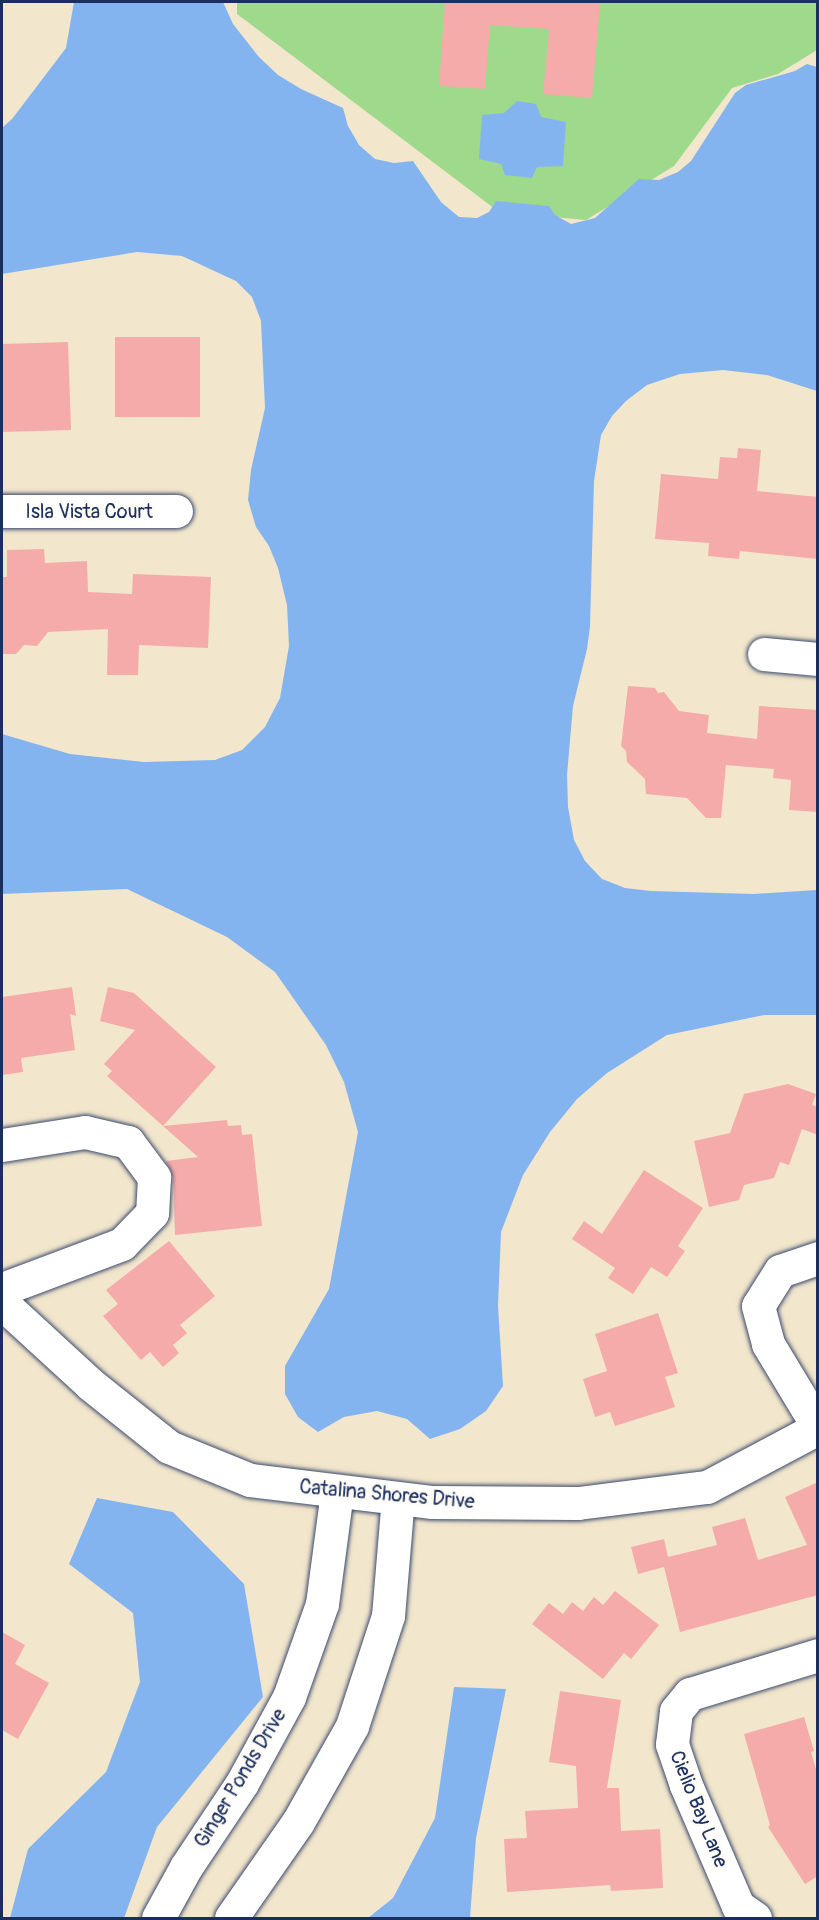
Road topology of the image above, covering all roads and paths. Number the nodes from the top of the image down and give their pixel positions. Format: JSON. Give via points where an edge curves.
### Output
{"nodes":[{"id":1,"x":2,"y":511,"type":"edge"},
{"id":2,"x":176,"y":511,"type":"dead end"},
{"id":3,"x":764,"y":654,"type":"dead end"},
{"id":4,"x":818,"y":659,"type":"edge"},
{"id":5,"x":2,"y":1145,"type":"edge"},
{"id":6,"x":818,"y":1258,"type":"edge"},
{"id":7,"x":2,"y":1289,"type":"edge"},
{"id":8,"x":2,"y":1303,"type":"edge"},
{"id":9,"x":818,"y":1428,"type":"edge"},
{"id":10,"x":337,"y":1492,"type":"junction"},
{"id":11,"x":398,"y":1498,"type":"junction"},
{"id":12,"x":818,"y":1655,"type":"edge"},
{"id":13,"x":736,"y":1914,"type":"edge"},
{"id":14,"x":158,"y":1918,"type":"edge"},
{"id":15,"x":231,"y":1918,"type":"edge"}],
"edges":[{"from":1,"to":2,"type":"street","name":"Isla Vista Court"},
{"from":3,"to":4,"type":"street"},
{"from":5,"to":7,"type":"street","via":[[85,1132],[128,1142],[154,1177],[152,1213],[122,1244]]},
{"from":6,"to":9,"type":"street","via":[[780,1271],[758,1306],[768,1344]]},
{"from":8,"to":10,"type":"street","name":"Catalina Shores Drive","via":[[90,1384],[169,1448],[250,1480]]},
{"from":9,"to":11,"type":"street","name":"Catalina Shores Drive","via":[[707,1487],[578,1503],[433,1502]]},
{"from":10,"to":11,"type":"street","name":"Catalina Shores Drive"},
{"from":10,"to":14,"type":"street","name":"Ginger Ponds Drive","via":[[322,1604],[289,1697],[242,1783],[186,1867]]},
{"from":11,"to":15,"type":"street","via":[[388,1616],[352,1726],[298,1822]]},
{"from":12,"to":13,"type":"street","name":"Cielio Bay Lane","via":[[690,1694],[676,1711],[672,1744]]}]}
